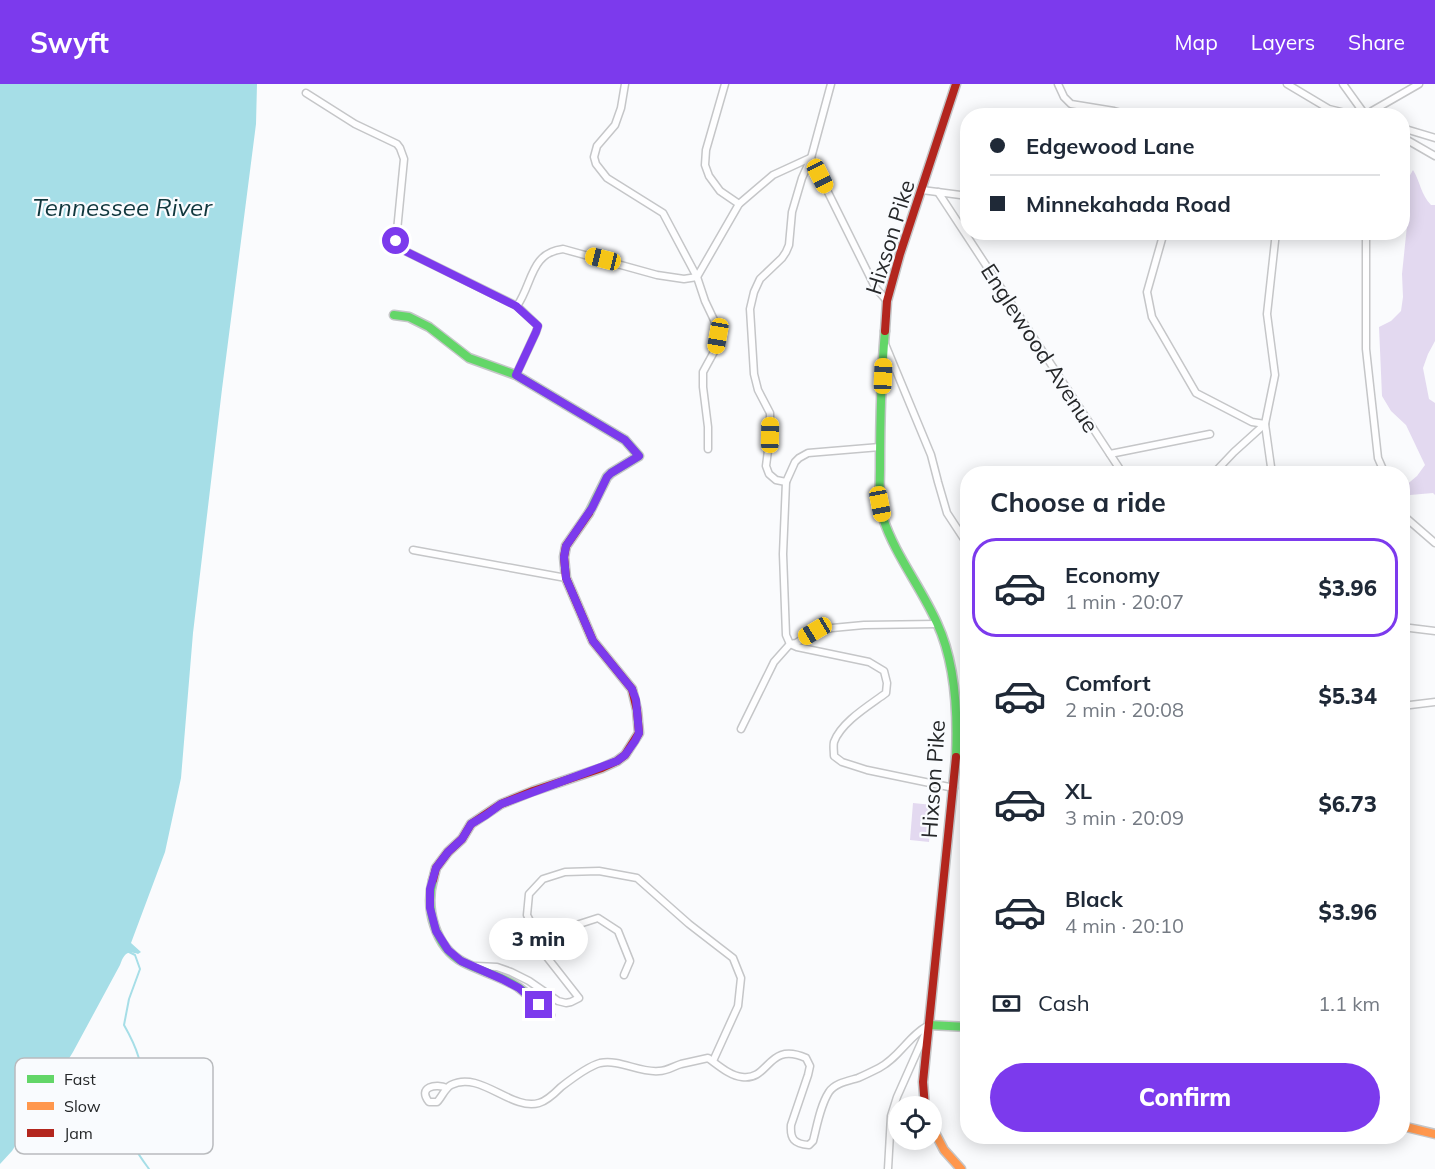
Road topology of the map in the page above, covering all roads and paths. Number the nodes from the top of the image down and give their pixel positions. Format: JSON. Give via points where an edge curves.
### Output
{"nodes":[{"id":1,"x":625,"y":84,"type":"edge"},
{"id":2,"x":725,"y":84,"type":"edge"},
{"id":3,"x":831,"y":84,"type":"edge"},
{"id":4,"x":956,"y":84,"type":"edge"},
{"id":5,"x":1058,"y":84,"type":"edge"},
{"id":6,"x":1287,"y":84,"type":"edge"},
{"id":7,"x":1343,"y":84,"type":"edge"},
{"id":8,"x":1419,"y":84,"type":"edge"},
{"id":9,"x":1410,"y":86,"type":"edge"},
{"id":10,"x":306,"y":93,"type":"dead end"},
{"id":11,"x":1095,"y":108,"type":"edge"},
{"id":12,"x":1327,"y":108,"type":"edge"},
{"id":13,"x":1361,"y":108,"type":"edge"},
{"id":14,"x":1377,"y":108,"type":"edge"},
{"id":15,"x":1410,"y":130,"type":"edge"},
{"id":16,"x":1435,"y":138,"type":"edge"},
{"id":17,"x":1410,"y":142,"type":"edge"},
{"id":18,"x":1435,"y":156,"type":"edge"},
{"id":19,"x":811,"y":158,"type":"junction"},
{"id":20,"x":922,"y":190,"type":"junction"},
{"id":21,"x":938,"y":192,"type":"junction"},
{"id":22,"x":960,"y":195,"type":"edge"},
{"id":23,"x":739,"y":204,"type":"junction"},
{"id":24,"x":960,"y":226,"type":"edge"},
{"id":25,"x":970,"y":240,"type":"edge"},
{"id":26,"x":1162,"y":240,"type":"edge"},
{"id":27,"x":1275,"y":240,"type":"edge"},
{"id":28,"x":1366,"y":240,"type":"edge"},
{"id":29,"x":697,"y":277,"type":"junction"},
{"id":30,"x":887,"y":301,"type":"junction"},
{"id":31,"x":516,"y":306,"type":"junction"},
{"id":32,"x":394,"y":315,"type":"dead end"},
{"id":33,"x":884,"y":341,"type":"junction"},
{"id":34,"x":516,"y":375,"type":"junction"},
{"id":35,"x":1265,"y":424,"type":"junction"},
{"id":36,"x":1210,"y":434,"type":"dead end"},
{"id":37,"x":880,"y":447,"type":"junction"},
{"id":38,"x":708,"y":449,"type":"dead end"},
{"id":39,"x":1110,"y":454,"type":"junction"},
{"id":40,"x":1118,"y":466,"type":"edge"},
{"id":41,"x":1221,"y":466,"type":"edge"},
{"id":42,"x":1271,"y":466,"type":"edge"},
{"id":43,"x":1382,"y":466,"type":"edge"},
{"id":44,"x":786,"y":482,"type":"junction"},
{"id":45,"x":1410,"y":520,"type":"edge"},
{"id":46,"x":960,"y":533,"type":"edge"},
{"id":47,"x":1435,"y":543,"type":"edge"},
{"id":48,"x":413,"y":550,"type":"dead end"},
{"id":49,"x":566,"y":578,"type":"junction"},
{"id":50,"x":938,"y":624,"type":"junction"},
{"id":51,"x":1410,"y":628,"type":"edge"},
{"id":52,"x":1435,"y":631,"type":"edge"},
{"id":53,"x":790,"y":644,"type":"junction"},
{"id":54,"x":1435,"y":702,"type":"edge"},
{"id":55,"x":1410,"y":705,"type":"edge"},
{"id":56,"x":741,"y":729,"type":"dead end"},
{"id":57,"x":954,"y":788,"type":"junction"},
{"id":58,"x":536,"y":938,"type":"junction"},
{"id":59,"x":474,"y":966,"type":"junction"},
{"id":60,"x":624,"y":975,"type":"dead end"},
{"id":61,"x":550,"y":1015,"type":"dead end"},
{"id":62,"x":929,"y":1025,"type":"junction"},
{"id":63,"x":960,"y":1027,"type":"edge"},
{"id":64,"x":713,"y":1061,"type":"junction"},
{"id":65,"x":447,"y":1088,"type":"dead end"},
{"id":66,"x":897,"y":1096,"type":"edge"},
{"id":67,"x":924,"y":1096,"type":"edge"},
{"id":68,"x":1410,"y":1128,"type":"edge"},
{"id":69,"x":1435,"y":1134,"type":"edge"},
{"id":70,"x":942,"y":1147,"type":"edge"},
{"id":71,"x":890,"y":1150,"type":"edge"},
{"id":72,"x":888,"y":1169,"type":"edge"},
{"id":73,"x":962,"y":1169,"type":"edge"}],
"edges":[{"from":1,"to":29,"type":"street","via":[[615,125],[597,147],[596,164],[607,178],[663,213]]},
{"from":2,"to":23,"type":"street","via":[[705,165],[720,191]]},
{"from":3,"to":19,"type":"street"},
{"from":4,"to":20,"type":"street","name":"Hixson Pike"},
{"from":5,"to":11,"type":"street","via":[[1071,104]]},
{"from":6,"to":12,"type":"street"},
{"from":7,"to":13,"type":"street"},
{"from":8,"to":9,"type":"street"},
{"from":9,"to":14,"type":"street"},
{"from":10,"to":31,"type":"street","via":[[400,148],[404,159],[396,241],[399,248]]},
{"from":15,"to":16,"type":"street"},
{"from":17,"to":18,"type":"street"},
{"from":19,"to":23,"type":"street","via":[[773,175]]},
{"from":19,"to":30,"type":"street","via":[[875,287]]},
{"from":19,"to":44,"type":"street","via":[[792,212],[789,245],[760,279],[750,309],[754,374],[770,413],[766,466],[776,480]]},
{"from":20,"to":21,"type":"street"},
{"from":20,"to":30,"type":"street","name":"Hixson Pike"},
{"from":21,"to":22,"type":"street"},
{"from":21,"to":24,"type":"street","name":"Englewood Avenue"},
{"from":23,"to":29,"type":"street"},
{"from":25,"to":39,"type":"street","name":"Englewood Avenue"},
{"from":26,"to":35,"type":"street","via":[[1147,292],[1152,317],[1196,393],[1252,422]]},
{"from":27,"to":35,"type":"street","via":[[1267,314],[1275,375]]},
{"from":28,"to":43,"type":"street","via":[[1366,349]]},
{"from":29,"to":31,"type":"street","via":[[657,275],[563,249],[552,250],[542,257]]},
{"from":29,"to":38,"type":"street","via":[[718,336],[703,372]]},
{"from":30,"to":33,"type":"street","name":"Hixson Pike"},
{"from":31,"to":34,"type":"street","via":[[538,326]]},
{"from":32,"to":34,"type":"street","via":[[429,327],[469,358]]},
{"from":33,"to":37,"type":"street","name":"Hixson Pike"},
{"from":33,"to":46,"type":"street","via":[[932,455],[947,513]]},
{"from":34,"to":49,"type":"street","via":[[625,440],[639,456],[607,477],[566,546]]},
{"from":35,"to":41,"type":"street"},
{"from":35,"to":42,"type":"street"},
{"from":36,"to":39,"type":"street"},
{"from":37,"to":44,"type":"street","via":[[808,453],[795,462]]},
{"from":37,"to":50,"type":"street","name":"Hixson Pike","via":[[883,518]]},
{"from":39,"to":40,"type":"street","name":"Englewood Avenue"},
{"from":44,"to":53,"type":"street","via":[[783,554],[786,635]]},
{"from":45,"to":47,"type":"street"},
{"from":48,"to":49,"type":"street"},
{"from":49,"to":59,"type":"street","via":[[593,641],[632,689],[639,733],[617,761],[501,804],[471,824],[436,868],[430,889],[436,931],[448,950]]},
{"from":50,"to":53,"type":"street","via":[[832,628],[815,631]]},
{"from":50,"to":57,"type":"street","name":"Hixson Pike","via":[[951,664],[956,709]]},
{"from":51,"to":52,"type":"street"},
{"from":53,"to":56,"type":"street","via":[[774,662]]},
{"from":53,"to":57,"type":"street","via":[[869,663],[884,671],[886,693],[839,733],[833,743],[834,756],[867,770]]},
{"from":54,"to":55,"type":"street"},
{"from":57,"to":62,"type":"street","name":"Hixson Pike"},
{"from":58,"to":59,"type":"street","via":[[579,998],[566,1003],[558,1001],[511,972]]},
{"from":58,"to":60,"type":"street","via":[[598,918],[618,932],[630,961]]},
{"from":58,"to":64,"type":"street","via":[[527,915],[530,894],[543,879],[565,872],[599,871],[637,878],[733,958],[741,978],[738,1006]]},
{"from":59,"to":61,"type":"street","via":[[519,988]]},
{"from":62,"to":63,"type":"street"},
{"from":62,"to":64,"type":"street","via":[[882,1066],[830,1090],[813,1142],[808,1145],[793,1140],[790,1133],[810,1066],[806,1058],[788,1053],[776,1057],[754,1077],[730,1073]]},
{"from":62,"to":66,"type":"street"},
{"from":62,"to":67,"type":"street","name":"Hixson Pike"},
{"from":64,"to":65,"type":"street","via":[[708,1058],[660,1071],[611,1062],[598,1064],[539,1103],[519,1101],[475,1083],[452,1084]]},
{"from":68,"to":69,"type":"street"},
{"from":70,"to":73,"type":"street"},
{"from":71,"to":72,"type":"street"}]}
